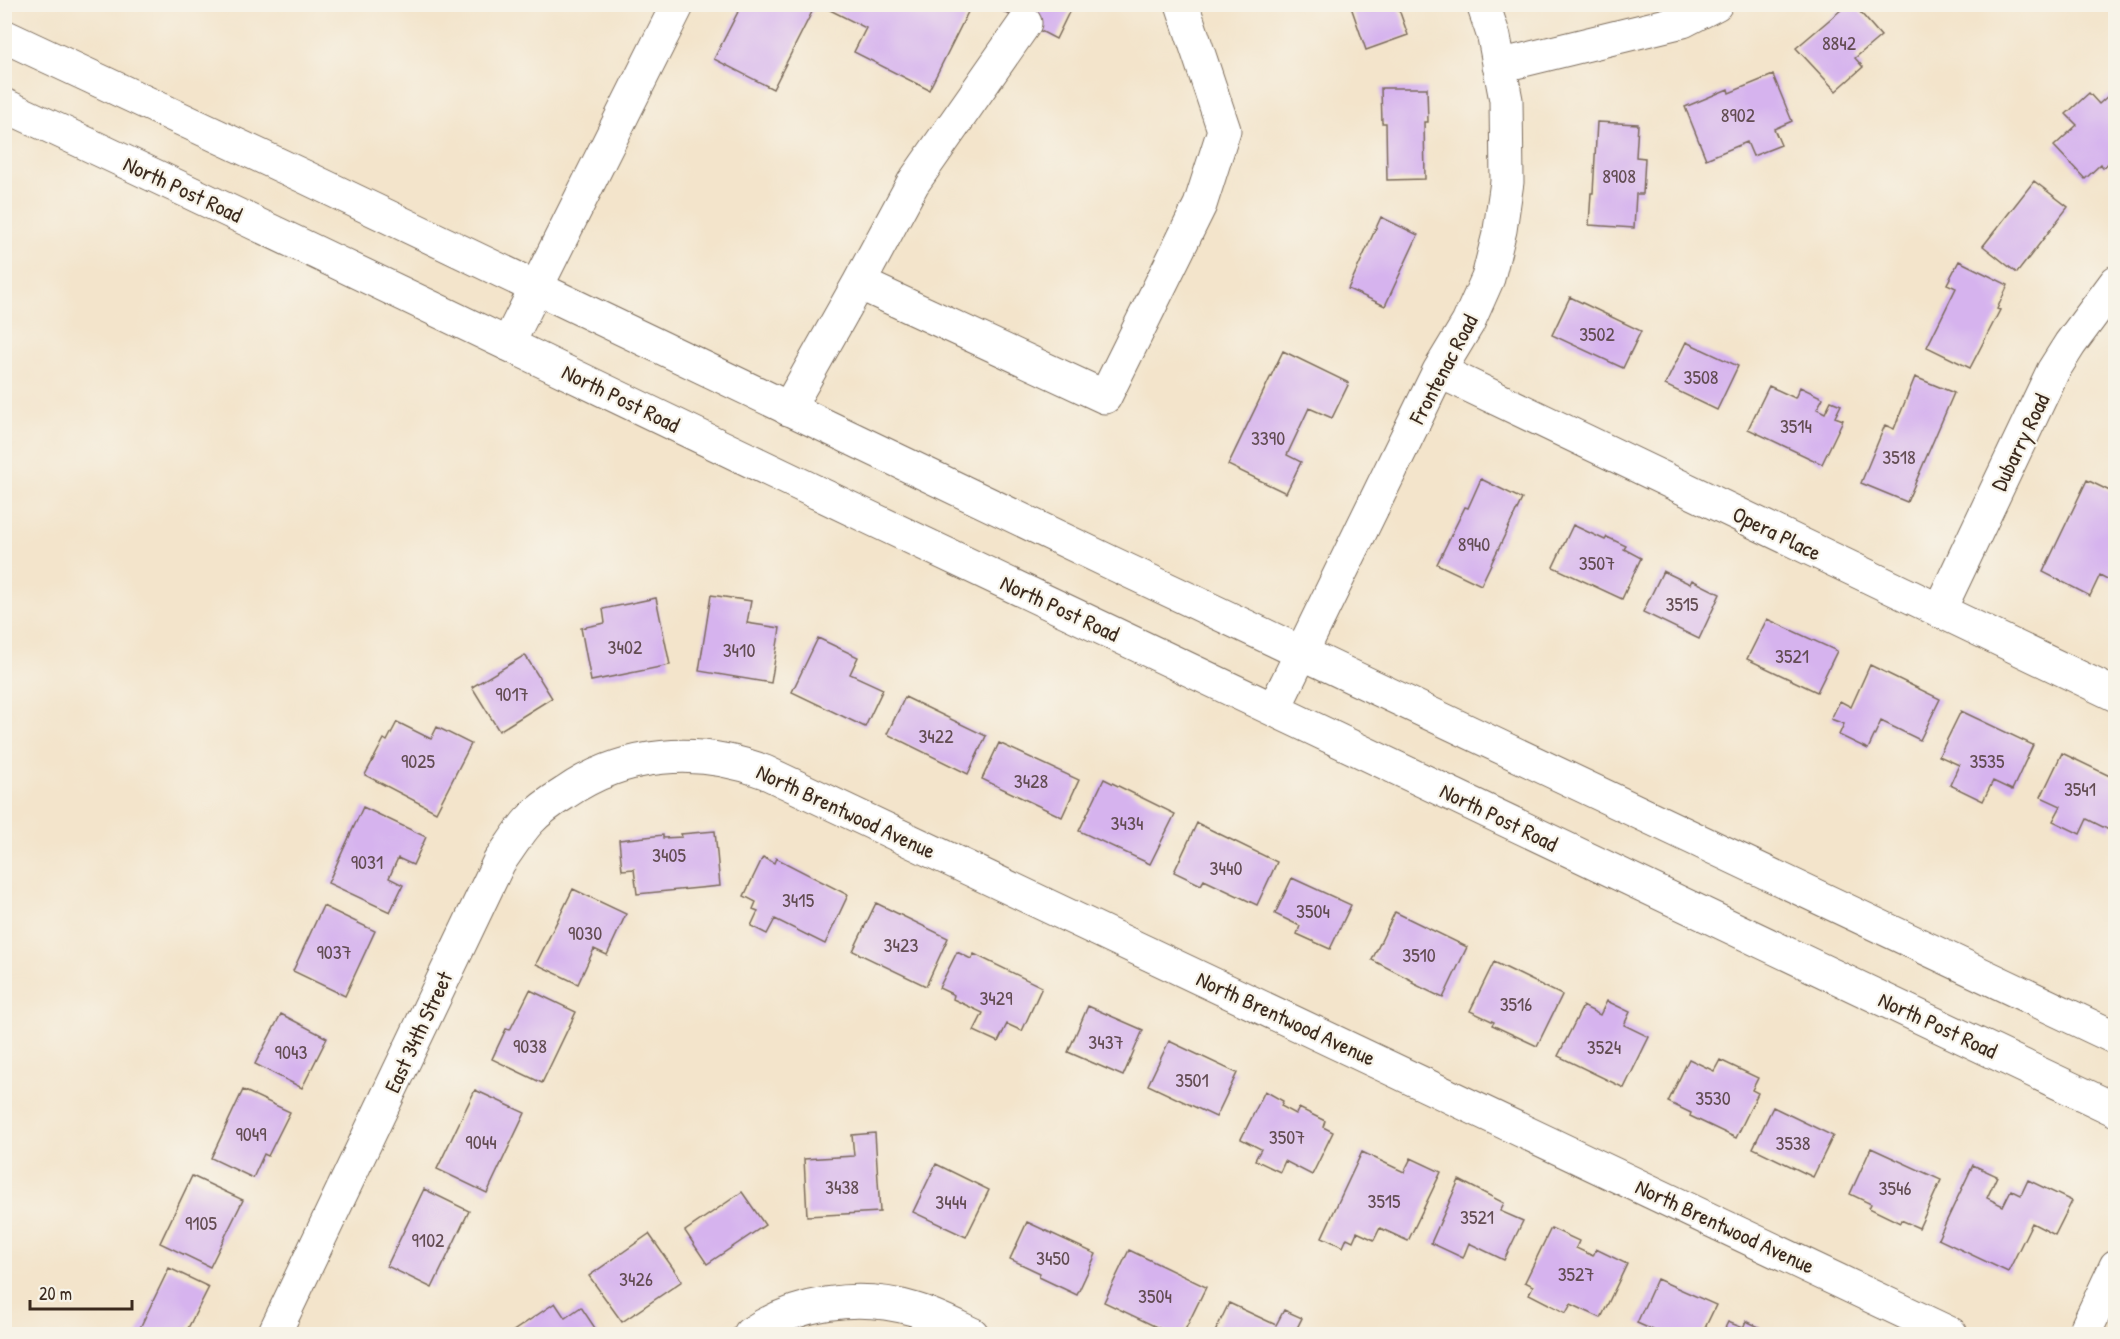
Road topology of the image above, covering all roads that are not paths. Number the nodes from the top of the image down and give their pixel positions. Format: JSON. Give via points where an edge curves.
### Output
{"nodes":[{"id":1,"x":678,"y":4,"type":"edge"},
{"id":2,"x":1182,"y":4,"type":"edge"},
{"id":3,"x":1483,"y":4,"type":"edge"},
{"id":4,"x":1716,"y":4,"type":"edge"},
{"id":5,"x":1025,"y":23,"type":"dead end"},
{"id":6,"x":4,"y":36,"type":"edge"},
{"id":7,"x":1499,"y":66,"type":"junction"},
{"id":8,"x":4,"y":105,"type":"edge"},
{"id":9,"x":2115,"y":282,"type":"edge"},
{"id":10,"x":859,"y":283,"type":"junction"},
{"id":11,"x":535,"y":287,"type":"junction"},
{"id":12,"x":508,"y":344,"type":"junction"},
{"id":13,"x":1439,"y":371,"type":"junction"},
{"id":14,"x":788,"y":409,"type":"junction"},
{"id":15,"x":1939,"y":611,"type":"junction"},
{"id":16,"x":1301,"y":652,"type":"junction"},
{"id":17,"x":2115,"y":695,"type":"edge"},
{"id":18,"x":1274,"y":709,"type":"junction"},
{"id":19,"x":608,"y":769,"type":"joint"},
{"id":20,"x":2115,"y":1038,"type":"edge"},
{"id":21,"x":2115,"y":1110,"type":"edge"},
{"id":22,"x":2115,"y":1266,"type":"edge"},
{"id":23,"x":274,"y":1335,"type":"edge"},
{"id":24,"x":750,"y":1335,"type":"edge"},
{"id":25,"x":972,"y":1335,"type":"edge"},
{"id":26,"x":1951,"y":1335,"type":"edge"},
{"id":27,"x":2084,"y":1335,"type":"edge"}],
"edges":[{"from":1,"to":11,"type":"main road"},
{"from":2,"to":10,"type":"main road","via":[[1224,130],[1200,205],[1105,397]]},
{"from":3,"to":7,"type":"main road","name":"Frontenac Road"},
{"from":4,"to":7,"type":"main road","via":[[1683,21]]},
{"from":5,"to":10,"type":"main road","via":[[913,183]]},
{"from":6,"to":11,"type":"main road"},
{"from":7,"to":13,"type":"main road","name":"Frontenac Road","via":[[1506,100],[1507,148],[1500,230],[1475,308]]},
{"from":8,"to":12,"type":"main road","name":"North Post Road"},
{"from":9,"to":15,"type":"main road","name":"Dubarry Road","via":[[2053,372]]},
{"from":10,"to":14,"type":"main road"},
{"from":11,"to":12,"type":"main road"},
{"from":11,"to":14,"type":"main road"},
{"from":12,"to":18,"type":"main road","name":"North Post Road"},
{"from":13,"to":15,"type":"main road","name":"Opera Place"},
{"from":13,"to":16,"type":"main road","name":"Frontenac Road"},
{"from":14,"to":16,"type":"main road"},
{"from":15,"to":17,"type":"main road","name":"Opera Place"},
{"from":16,"to":18,"type":"main road","name":"Frontenac Road"},
{"from":16,"to":20,"type":"main road"},
{"from":18,"to":21,"type":"main road","name":"North Post Road"},
{"from":19,"to":23,"type":"main road","name":"East 34th Street","via":[[579,783],[539,811],[499,862]]},
{"from":19,"to":26,"type":"main road","name":"North Brentwood Avenue","via":[[670,755],[720,759],[765,772]]},
{"from":22,"to":27,"type":"main road"},
{"from":24,"to":25,"type":"main road","via":[[781,1316],[846,1301],[880,1302],[913,1309]]}]}
